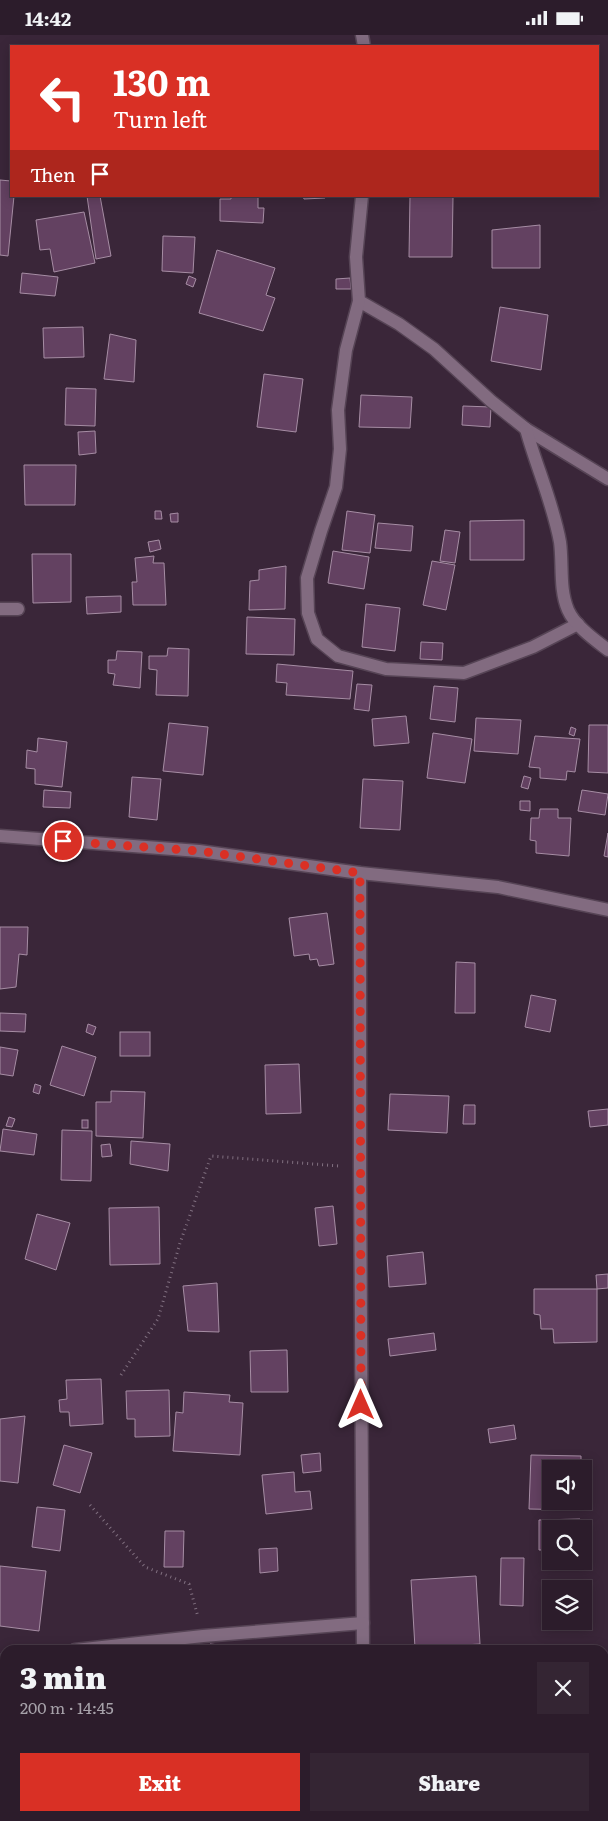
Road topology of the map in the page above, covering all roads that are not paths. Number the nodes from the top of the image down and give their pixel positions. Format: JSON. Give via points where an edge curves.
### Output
{"nodes":[{"id":1,"x":362,"y":197,"type":"edge"},
{"id":2,"x":359,"y":301,"type":"junction"},
{"id":3,"x":526,"y":429,"type":"junction"},
{"id":4,"x":608,"y":479,"type":"edge"},
{"id":5,"x":0,"y":609,"type":"edge"},
{"id":6,"x":18,"y":609,"type":"dead end"},
{"id":7,"x":578,"y":624,"type":"junction"},
{"id":8,"x":608,"y":650,"type":"edge"},
{"id":9,"x":0,"y":837,"type":"edge"},
{"id":10,"x":360,"y":873,"type":"junction"},
{"id":11,"x":608,"y":909,"type":"edge"},
{"id":12,"x":363,"y":1623,"type":"junction"},
{"id":13,"x":124,"y":1645,"type":"edge"},
{"id":14,"x":363,"y":1645,"type":"edge"}],
"edges":[{"from":1,"to":2,"type":"street","via":[[356,257]]},
{"from":2,"to":3,"type":"street","via":[[434,349]]},
{"from":2,"to":7,"type":"street","via":[[346,350],[338,410],[340,449],[336,487],[307,578],[308,613],[317,639],[338,656],[386,669],[464,673],[533,647]]},
{"from":3,"to":4,"type":"street"},
{"from":3,"to":7,"type":"street","via":[[560,543],[568,610]]},
{"from":5,"to":6,"type":"street"},
{"from":7,"to":8,"type":"street"},
{"from":9,"to":10,"type":"street","via":[[199,851]]},
{"from":10,"to":11,"type":"street","via":[[498,887]]},
{"from":10,"to":12,"type":"street"},
{"from":12,"to":13,"type":"street"},
{"from":12,"to":14,"type":"street"}]}
